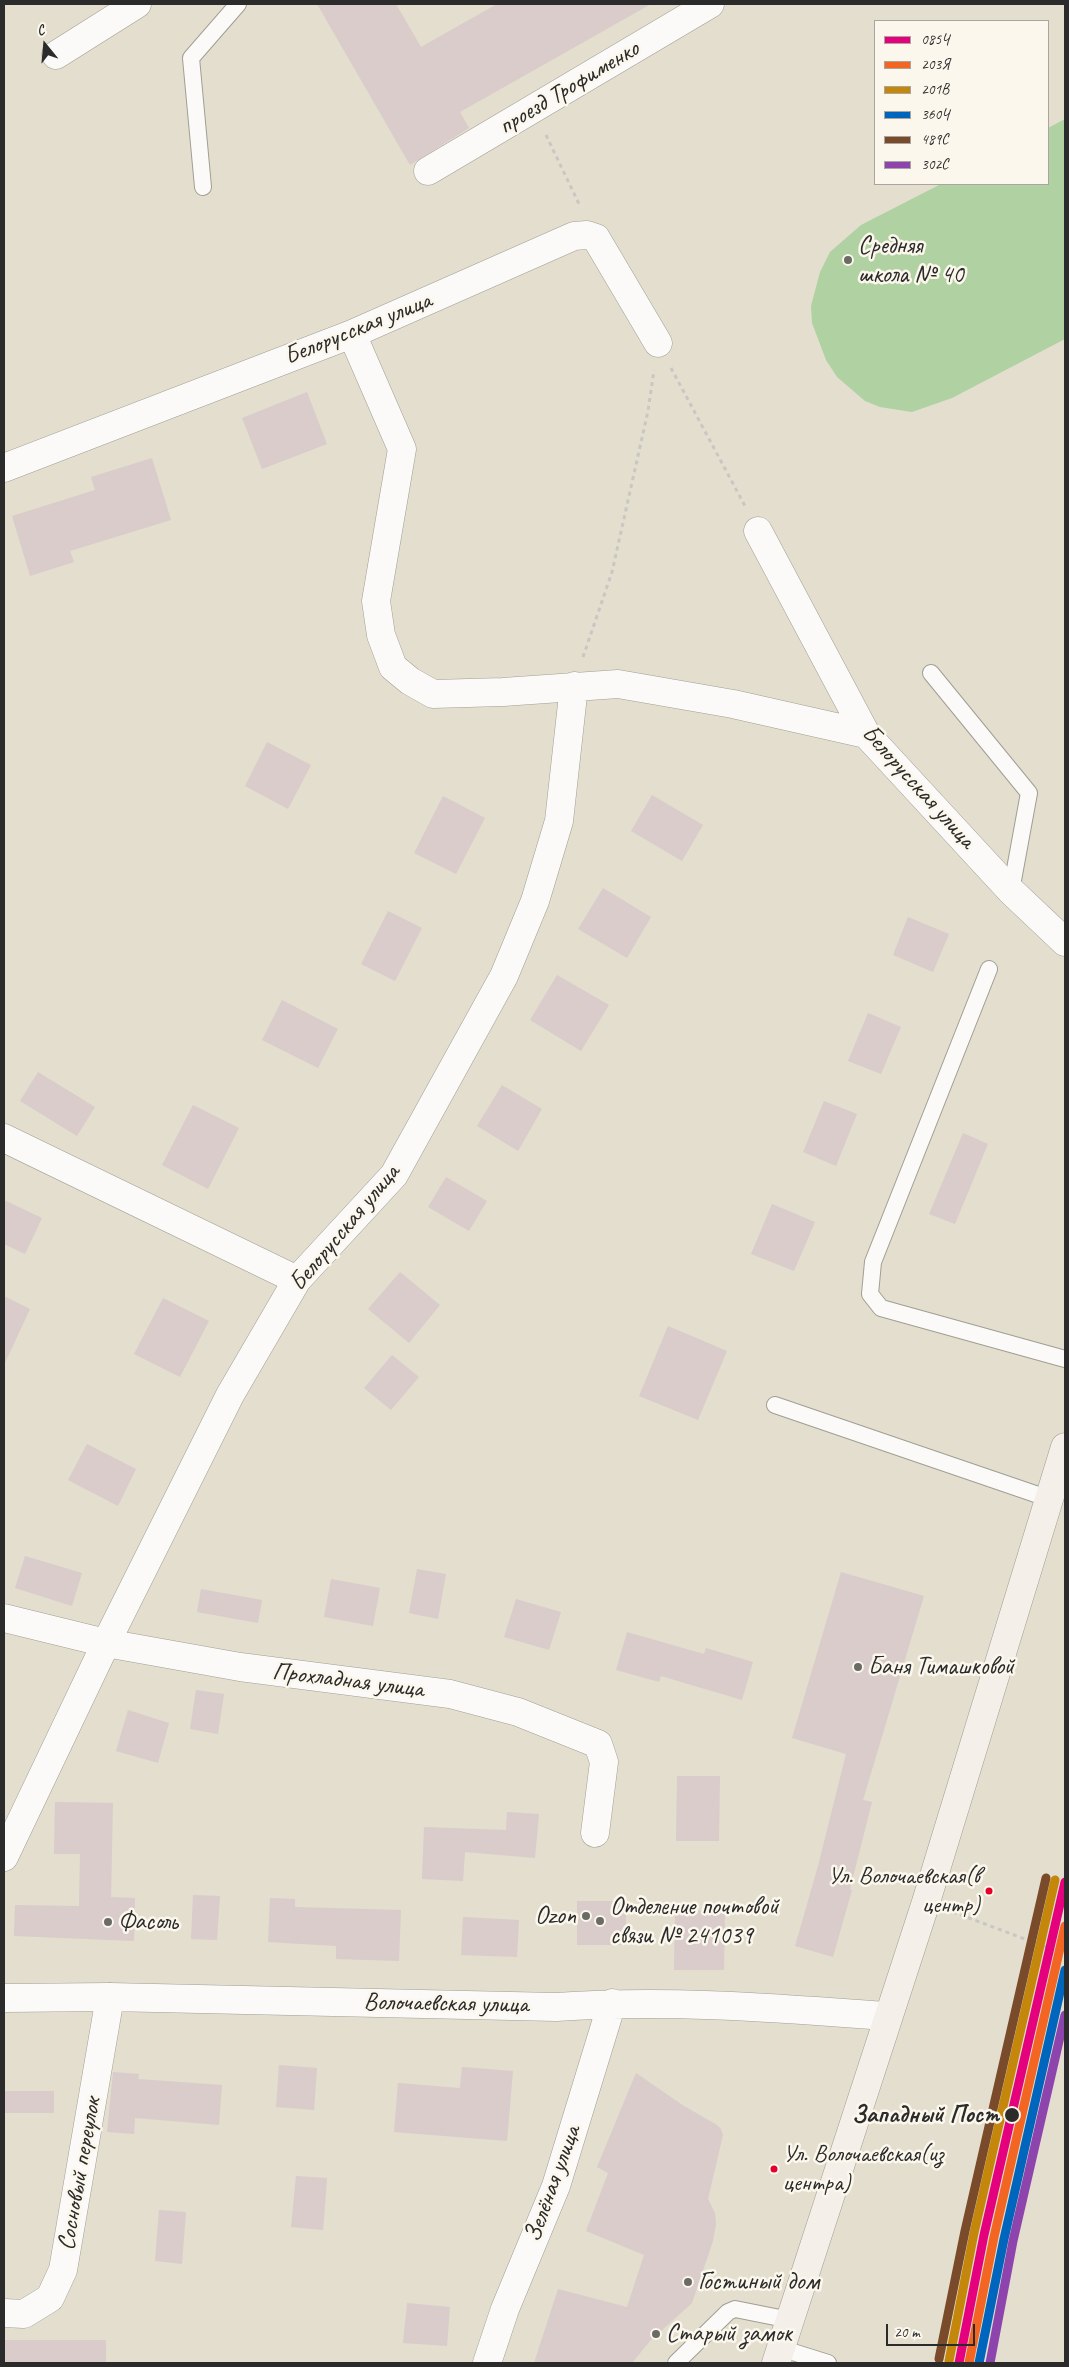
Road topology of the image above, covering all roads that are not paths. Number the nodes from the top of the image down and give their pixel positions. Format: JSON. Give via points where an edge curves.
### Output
{"nodes":[{"id":1,"x":137,"y":4,"type":"edge"},
{"id":2,"x":238,"y":4,"type":"edge"},
{"id":3,"x":710,"y":4,"type":"edge"},
{"id":4,"x":56,"y":55,"type":"dead end"},
{"id":5,"x":428,"y":172,"type":"dead end"},
{"id":6,"x":203,"y":187,"type":"dead end"},
{"id":7,"x":352,"y":334,"type":"junction"},
{"id":8,"x":658,"y":343,"type":"road end"},
{"id":9,"x":4,"y":468,"type":"edge"},
{"id":10,"x":758,"y":531,"type":"road end"},
{"id":11,"x":931,"y":673,"type":"dead end"},
{"id":12,"x":574,"y":686,"type":"junction"},
{"id":13,"x":866,"y":734,"type":"junction"},
{"id":14,"x":1011,"y":891,"type":"junction"},
{"id":15,"x":1065,"y":942,"type":"edge"},
{"id":16,"x":989,"y":969,"type":"dead end"},
{"id":17,"x":4,"y":1138,"type":"edge"},
{"id":18,"x":297,"y":1280,"type":"junction"},
{"id":19,"x":1065,"y":1359,"type":"edge"},
{"id":20,"x":775,"y":1405,"type":"dead end"},
{"id":21,"x":1065,"y":1447,"type":"edge"},
{"id":22,"x":1050,"y":1500,"type":"junction"},
{"id":23,"x":4,"y":1618,"type":"edge"},
{"id":24,"x":106,"y":1643,"type":"junction"},
{"id":25,"x":595,"y":1833,"type":"dead end"},
{"id":26,"x":4,"y":1857,"type":"edge"},
{"id":27,"x":110,"y":1997,"type":"junction"},
{"id":28,"x":4,"y":1998,"type":"edge"},
{"id":29,"x":612,"y":2003,"type":"junction"},
{"id":30,"x":887,"y":2016,"type":"junction"},
{"id":31,"x":4,"y":2313,"type":"edge"},
{"id":32,"x":790,"y":2320,"type":"junction"},
{"id":33,"x":778,"y":2356,"type":"edge"},
{"id":34,"x":487,"y":2363,"type":"edge"},
{"id":35,"x":676,"y":2363,"type":"edge"},
{"id":36,"x":828,"y":2363,"type":"edge"}],
"edges":[{"from":1,"to":4,"type":"street"},
{"from":2,"to":6,"type":"lane","via":[[191,58]]},
{"from":3,"to":5,"type":"street","name":"проезд Трофименко"},
{"from":7,"to":8,"type":"street","name":"Белорусская улица","via":[[574,236],[587,234],[596,238]]},
{"from":7,"to":9,"type":"street","name":"Белорусская улица"},
{"from":7,"to":12,"type":"street","via":[[402,450],[376,601],[381,635],[393,667],[410,682],[432,694]]},
{"from":10,"to":13,"type":"street","name":"Белорусская улица"},
{"from":11,"to":14,"type":"lane","via":[[1028,794]]},
{"from":12,"to":13,"type":"street","via":[[618,684],[733,704]]},
{"from":12,"to":18,"type":"street","name":"Белорусская улица","via":[[559,821],[535,901],[504,976],[394,1174]]},
{"from":13,"to":14,"type":"street","name":"Белорусская улица"},
{"from":14,"to":15,"type":"street","name":"Белорусская улица"},
{"from":16,"to":19,"type":"lane","via":[[874,1262],[870,1294],[881,1308]]},
{"from":17,"to":18,"type":"street"},
{"from":18,"to":24,"type":"street","name":"Белорусская улица","via":[[230,1395]]},
{"from":20,"to":22,"type":"lane"},
{"from":21,"to":22,"type":"main road"},
{"from":22,"to":30,"type":"main road","via":[[926,1902]]},
{"from":23,"to":24,"type":"street","name":"Прохладная улица"},
{"from":24,"to":25,"type":"street","name":"Прохладная улица","via":[[240,1667],[450,1694],[527,1716],[598,1744],[604,1762]]},
{"from":24,"to":26,"type":"street","name":"Белорусская улица"},
{"from":27,"to":28,"type":"street","name":"Волочаевская улица"},
{"from":27,"to":29,"type":"street","name":"Волочаевская улица","via":[[556,2007]]},
{"from":27,"to":31,"type":"street","name":"Сосновый переулок","via":[[63,2270],[50,2298],[24,2314]]},
{"from":29,"to":30,"type":"street","name":"Волочаевская улица","via":[[753,2006]]},
{"from":29,"to":34,"type":"street","name":"Зелёная улица","via":[[556,2186]]},
{"from":30,"to":32,"type":"main road"},
{"from":32,"to":33,"type":"main road"},
{"from":32,"to":35,"type":"lane","via":[[735,2309],[728,2312]]},
{"from":33,"to":36,"type":"lane"}]}
